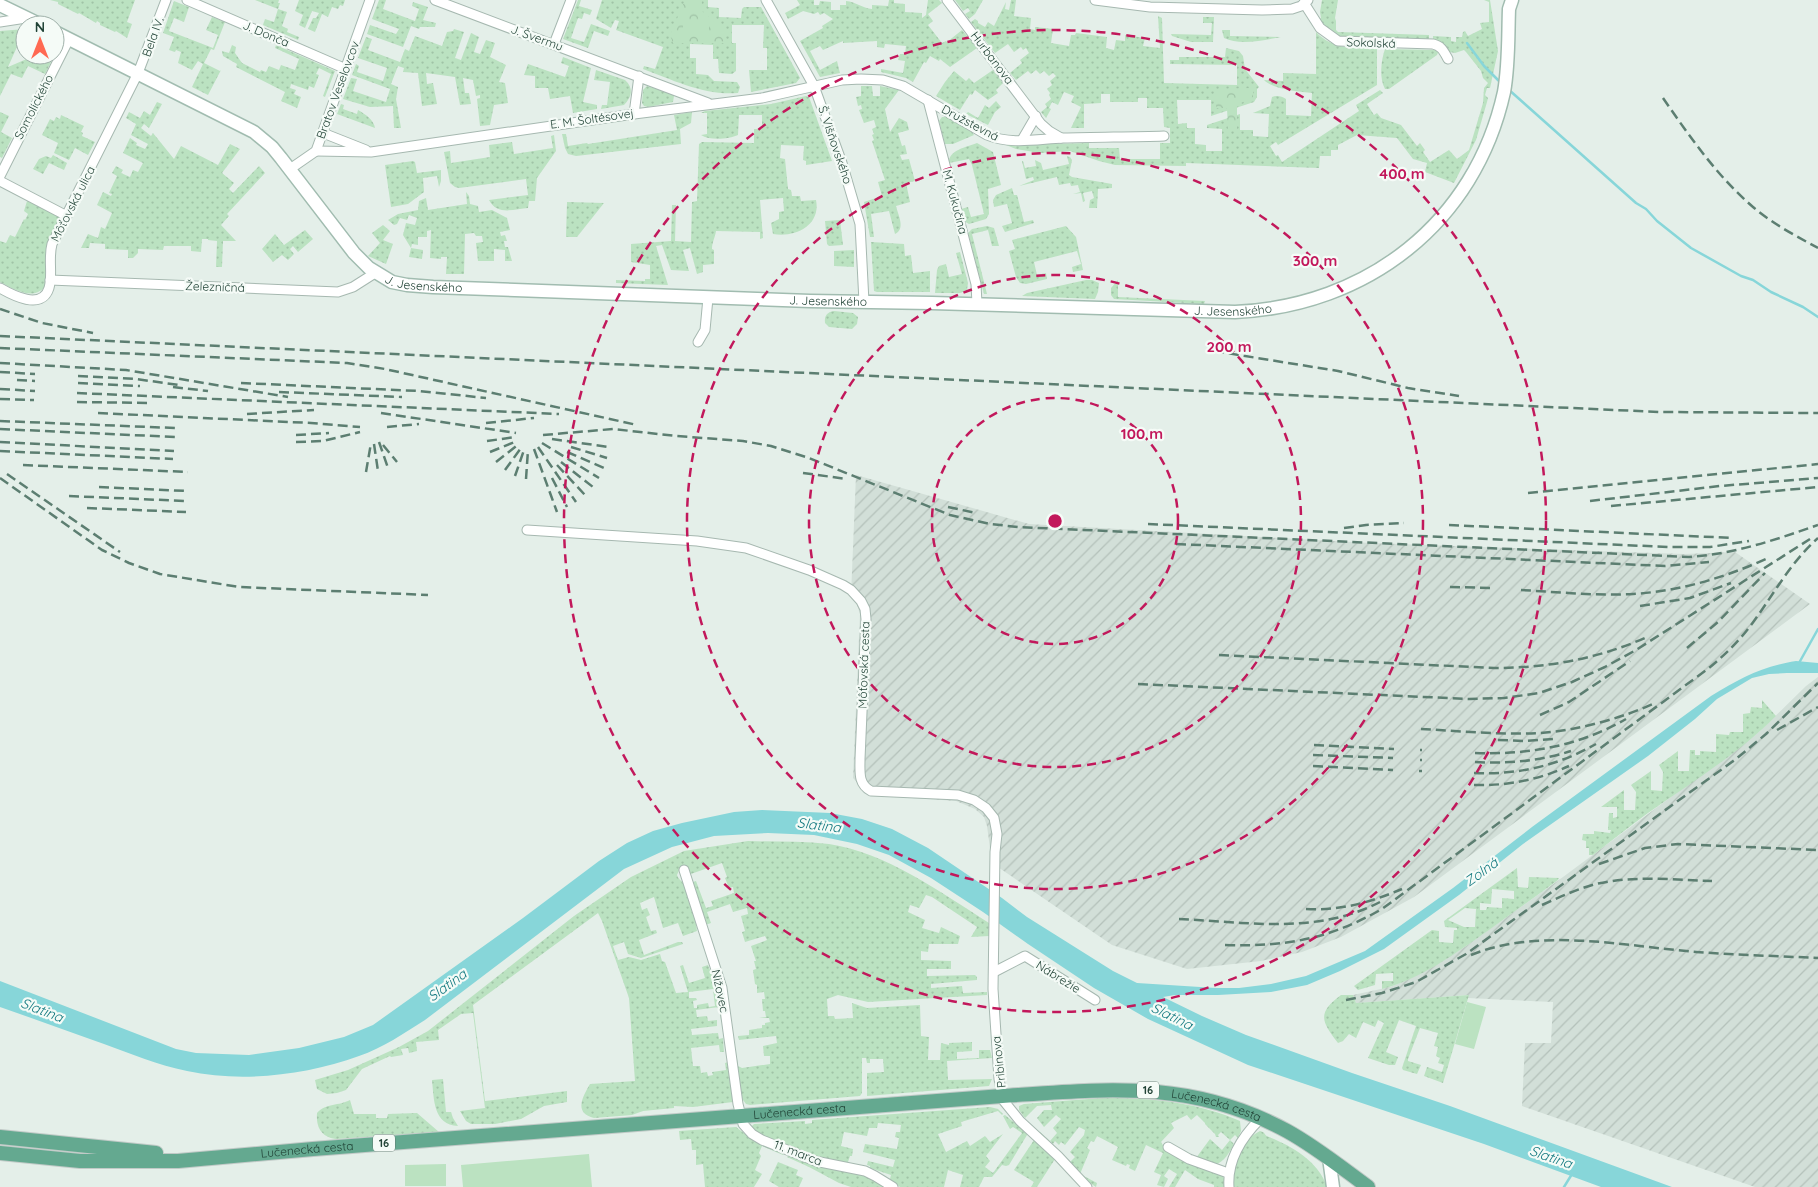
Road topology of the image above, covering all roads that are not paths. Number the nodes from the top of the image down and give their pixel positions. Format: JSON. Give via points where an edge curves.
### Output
{"nodes":[{"id":1,"x":166,"y":0,"type":"edge"},
{"id":2,"x":187,"y":0,"type":"edge"},
{"id":3,"x":370,"y":0,"type":"edge"},
{"id":4,"x":435,"y":0,"type":"edge"},
{"id":5,"x":571,"y":0,"type":"edge"},
{"id":6,"x":766,"y":0,"type":"edge"},
{"id":7,"x":947,"y":0,"type":"edge"},
{"id":8,"x":1095,"y":0,"type":"edge"},
{"id":9,"x":1306,"y":2,"type":"edge"},
{"id":10,"x":1509,"y":3,"type":"edge"},
{"id":11,"x":0,"y":5,"type":"edge"},
{"id":12,"x":20,"y":15,"type":"edge"},
{"id":13,"x":15,"y":20,"type":"edge"},
{"id":14,"x":0,"y":22,"type":"edge"},
{"id":15,"x":65,"y":37,"type":"edge"},
{"id":16,"x":69,"y":39,"type":"junction"},
{"id":17,"x":554,"y":44,"type":"junction"},
{"id":18,"x":1448,"y":59,"type":"dead end"},
{"id":19,"x":346,"y":69,"type":"junction"},
{"id":20,"x":138,"y":73,"type":"junction"},
{"id":21,"x":639,"y":76,"type":"junction"},
{"id":22,"x":814,"y":86,"type":"junction"},
{"id":23,"x":928,"y":100,"type":"junction"},
{"id":24,"x":710,"y":104,"type":"junction"},
{"id":25,"x":634,"y":114,"type":"junction"},
{"id":26,"x":1036,"y":116,"type":"junction"},
{"id":27,"x":322,"y":133,"type":"junction"},
{"id":28,"x":1164,"y":136,"type":"dead end"},
{"id":29,"x":1062,"y":138,"type":"junction"},
{"id":30,"x":1022,"y":140,"type":"junction"},
{"id":31,"x":316,"y":151,"type":"junction"},
{"id":32,"x":371,"y":152,"type":"junction"},
{"id":33,"x":290,"y":169,"type":"junction"},
{"id":34,"x":0,"y":176,"type":"edge"},
{"id":35,"x":0,"y":181,"type":"edge"},
{"id":36,"x":67,"y":216,"type":"junction"},
{"id":37,"x":375,"y":272,"type":"junction"},
{"id":38,"x":50,"y":280,"type":"junction"},
{"id":39,"x":0,"y":288,"type":"edge"},
{"id":40,"x":708,"y":298,"type":"junction"},
{"id":41,"x":864,"y":302,"type":"junction"},
{"id":42,"x":977,"y":304,"type":"junction"},
{"id":43,"x":698,"y":342,"type":"dead end"},
{"id":44,"x":527,"y":530,"type":"dead end"},
{"id":45,"x":684,"y":870,"type":"dead end"},
{"id":46,"x":995,"y":879,"type":"joint"},
{"id":47,"x":994,"y":972,"type":"junction"},
{"id":48,"x":1095,"y":1000,"type":"dead end"},
{"id":49,"x":1002,"y":1096,"type":"junction"},
{"id":50,"x":740,"y":1116,"type":"junction"},
{"id":51,"x":1260,"y":1119,"type":"junction"},
{"id":52,"x":0,"y":1137,"type":"edge"},
{"id":53,"x":1168,"y":1147,"type":"dead end"},
{"id":54,"x":0,"y":1153,"type":"edge"},
{"id":55,"x":208,"y":1158,"type":"junction"},
{"id":56,"x":1329,"y":1158,"type":"junction"},
{"id":57,"x":1228,"y":1173,"type":"junction"},
{"id":58,"x":891,"y":1186,"type":"edge"},
{"id":59,"x":1361,"y":1186,"type":"edge"},
{"id":60,"x":1087,"y":1187,"type":"edge"},
{"id":61,"x":1229,"y":1187,"type":"edge"},
{"id":62,"x":1333,"y":1187,"type":"edge"}],
"edges":[{"from":1,"to":20,"type":"street","name":"Bela IV."},
{"from":2,"to":19,"type":"street","name":"J. Donča"},
{"from":3,"to":19,"type":"street","name":"Bratov Veselovcov"},
{"from":4,"to":17,"type":"street","name":"J. Švermu"},
{"from":5,"to":17,"type":"street"},
{"from":6,"to":22,"type":"street","name":"Š. Višňovského"},
{"from":7,"to":26,"type":"street","name":"Hurbanova"},
{"from":8,"to":9,"type":"street","name":"Sokolská","via":[[1150,7],[1289,10]]},
{"from":9,"to":18,"type":"street","name":"Sokolská","via":[[1320,28],[1338,41],[1433,44],[1441,47]]},
{"from":10,"to":42,"type":"street","name":"J. Jesenského","via":[[1504,91],[1482,157],[1451,207],[1427,232],[1373,274],[1340,289],[1283,307],[1235,312]]},
{"from":11,"to":12,"type":"street"},
{"from":13,"to":14,"type":"street"},
{"from":15,"to":16,"type":"street","name":"J. Jesenského"},
{"from":16,"to":20,"type":"street","name":"J. Jesenského"},
{"from":16,"to":34,"type":"street","name":"Somolického"},
{"from":17,"to":21,"type":"street","name":"J. Švermu"},
{"from":19,"to":27,"type":"street","name":"Bratov Veselovcov"},
{"from":20,"to":33,"type":"street","name":"J. Jesenského","via":[[254,132]]},
{"from":20,"to":36,"type":"street","name":"Môťovská ulica"},
{"from":21,"to":24,"type":"street","name":"J. Švermu"},
{"from":21,"to":25,"type":"street"},
{"from":22,"to":23,"type":"street","name":"Družstevná","via":[[850,79],[883,80],[903,86]]},
{"from":22,"to":24,"type":"street","name":"E. M. Šoltésovej","via":[[777,95]]},
{"from":22,"to":41,"type":"street","name":"Š. Višňovského","via":[[857,211]]},
{"from":23,"to":30,"type":"street","name":"Družstevná","via":[[991,137]]},
{"from":23,"to":42,"type":"street","name":"M. Kukučína","via":[[976,284]]},
{"from":24,"to":25,"type":"street","name":"E. M. Šoltésovej"},
{"from":25,"to":32,"type":"street","name":"E. M. Šoltésovej"},
{"from":26,"to":29,"type":"street","name":"Hurbanova","via":[[1049,131]]},
{"from":26,"to":30,"type":"street"},
{"from":27,"to":31,"type":"street","name":"Bratov Veselovcov"},
{"from":27,"to":32,"type":"street","name":"E. M. Šoltésovej"},
{"from":28,"to":29,"type":"street","name":"Družstevná"},
{"from":29,"to":30,"type":"street","name":"Družstevná"},
{"from":31,"to":32,"type":"street","name":"E. M. Šoltésovej"},
{"from":31,"to":33,"type":"street","name":"Bratov Veselovcov"},
{"from":33,"to":37,"type":"street","name":"J. Jesenského","via":[[354,253]]},
{"from":35,"to":36,"type":"street"},
{"from":36,"to":38,"type":"street","name":"Môťovská ulica","via":[[51,249]]},
{"from":37,"to":38,"type":"street","name":"Železničná","via":[[354,288],[338,292]]},
{"from":37,"to":40,"type":"street","name":"J. Jesenského","via":[[392,282],[419,286]]},
{"from":38,"to":39,"type":"street","via":[[46,294],[36,300],[21,298]]},
{"from":40,"to":41,"type":"street","name":"J. Jesenského"},
{"from":40,"to":43,"type":"street","via":[[705,330]]},
{"from":41,"to":42,"type":"street","name":"J. Jesenského"},
{"from":44,"to":46,"type":"street","name":"Môťovská cesta","via":[[727,544],[758,551],[846,586],[859,598],[866,615],[860,759],[862,784],[871,790],[961,796],[981,804],[996,824]]},
{"from":45,"to":50,"type":"street","name":"Nižovec","via":[[722,988]]},
{"from":46,"to":47,"type":"street","name":"Pribinova"},
{"from":47,"to":48,"type":"street","name":"Nábrežie","via":[[1025,956]]},
{"from":47,"to":49,"type":"street","name":"Pribinova"},
{"from":49,"to":50,"type":"main road","name":"Lučenecká cesta","number":"16"},
{"from":49,"to":51,"type":"main road","name":"Lučenecká cesta","number":"16","via":[[1106,1089],[1150,1090],[1209,1101]]},
{"from":49,"to":60,"type":"street","name":"Pribinova","via":[[1020,1121]]},
{"from":50,"to":55,"type":"main road","name":"Lučenecká cesta","number":"16"},
{"from":50,"to":58,"type":"street","name":"11. marca","via":[[752,1134],[762,1140],[815,1161],[864,1172]]},
{"from":51,"to":56,"type":"main road","name":"Lučenecká cesta","number":"16","via":[[1287,1131]]},
{"from":51,"to":57,"type":"street","via":[[1240,1146]]},
{"from":52,"to":55,"type":"main road","name":"Lučenecká cesta","number":"16"},
{"from":53,"to":57,"type":"street","via":[[1189,1159]]},
{"from":54,"to":55,"type":"main road","name":"Lučenecká cesta","number":"16","via":[[80,1161]]},
{"from":56,"to":59,"type":"main road","name":"Lučenecká cesta","number":"16"},
{"from":56,"to":62,"type":"street"},
{"from":57,"to":61,"type":"street"}]}
